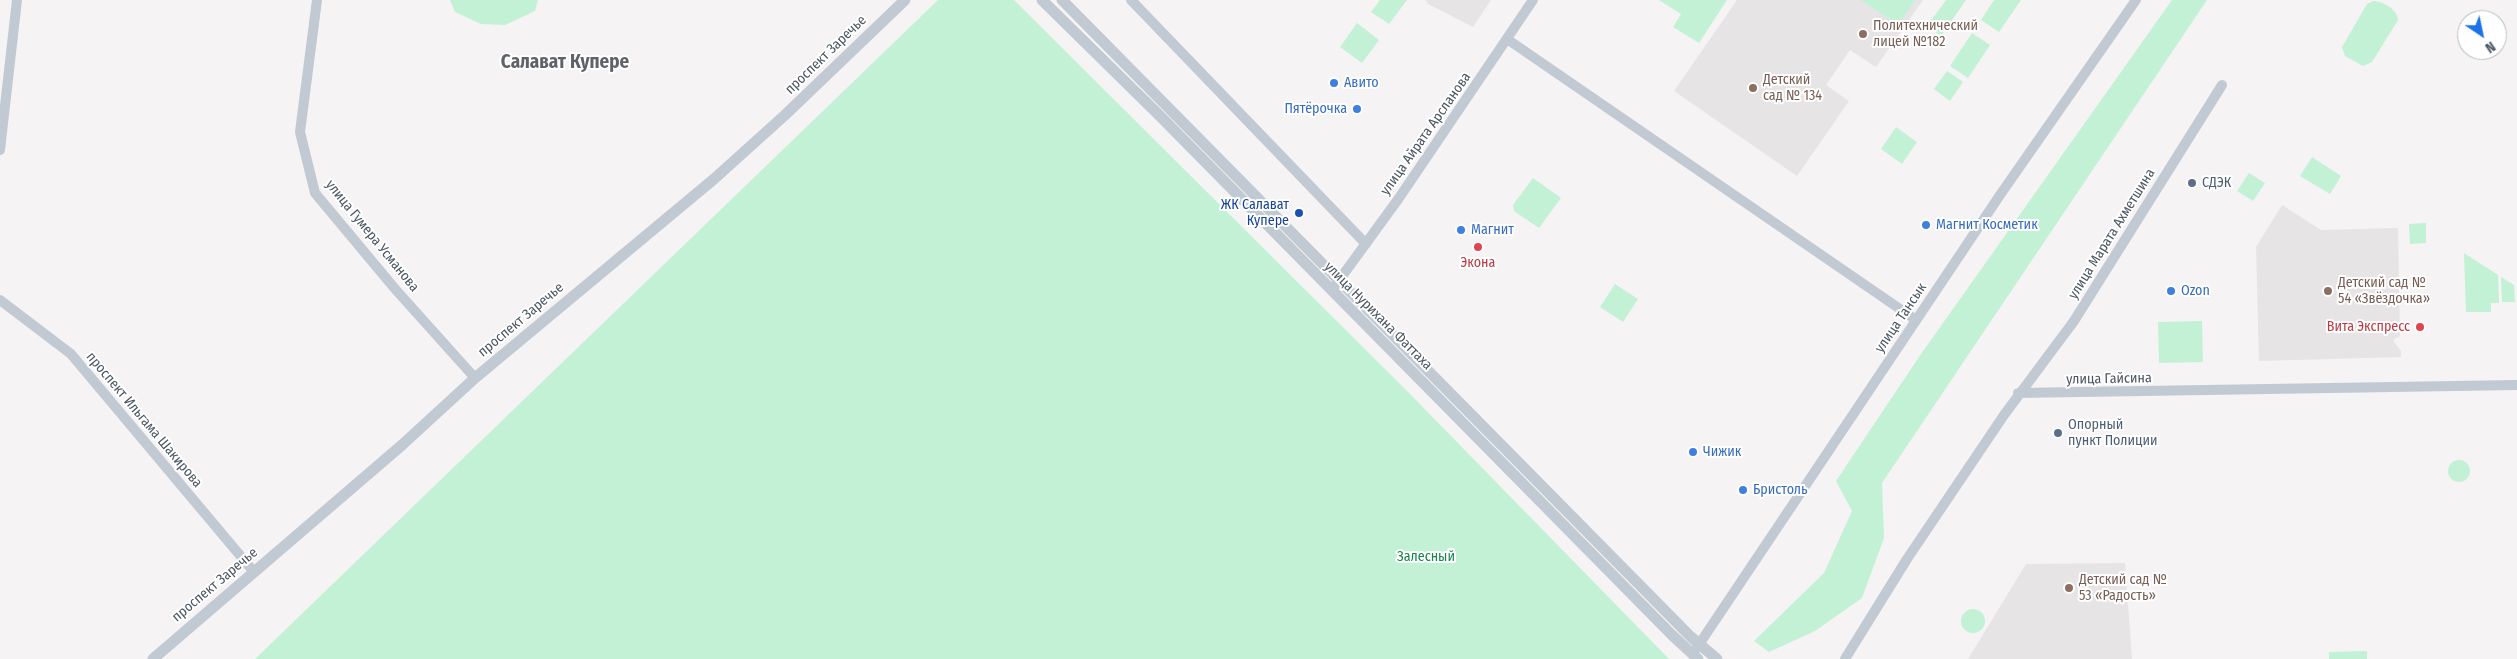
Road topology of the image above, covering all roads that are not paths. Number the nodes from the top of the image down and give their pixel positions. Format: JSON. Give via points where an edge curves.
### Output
{"nodes":[{"id":1,"x":17,"y":0,"type":"edge"},
{"id":2,"x":317,"y":0,"type":"edge"},
{"id":3,"x":905,"y":0,"type":"edge"},
{"id":4,"x":1042,"y":0,"type":"edge"},
{"id":5,"x":1062,"y":0,"type":"edge"},
{"id":6,"x":1131,"y":0,"type":"edge"},
{"id":7,"x":1533,"y":0,"type":"edge"},
{"id":8,"x":2136,"y":0,"type":"edge"},
{"id":9,"x":1507,"y":39,"type":"junction"},
{"id":10,"x":2222,"y":85,"type":"dead end"},
{"id":11,"x":0,"y":150,"type":"edge"},
{"id":12,"x":1366,"y":244,"type":"junction"},
{"id":13,"x":1339,"y":281,"type":"junction"},
{"id":14,"x":1332,"y":290,"type":"junction"},
{"id":15,"x":0,"y":300,"type":"edge"},
{"id":16,"x":1916,"y":320,"type":"junction"},
{"id":17,"x":475,"y":378,"type":"junction"},
{"id":18,"x":2517,"y":385,"type":"edge"},
{"id":19,"x":2018,"y":393,"type":"junction"},
{"id":20,"x":254,"y":572,"type":"junction"},
{"id":21,"x":1696,"y":652,"type":"edge"},
{"id":22,"x":153,"y":659,"type":"edge"},
{"id":23,"x":1717,"y":659,"type":"edge"},
{"id":24,"x":1845,"y":659,"type":"edge"}],
"edges":[{"from":1,"to":11,"type":"street"},
{"from":2,"to":17,"type":"street","name":"улица Гумера Усманова","via":[[300,132],[315,193]]},
{"from":3,"to":17,"type":"street","name":"проспект Заречье","via":[[714,179]]},
{"from":4,"to":14,"type":"street","name":"улица Нурихана Фаттаха"},
{"from":5,"to":13,"type":"street","name":"улица Нурихана Фаттаха","via":[[1176,112]]},
{"from":6,"to":12,"type":"street"},
{"from":7,"to":9,"type":"street","name":"улица Айрата Арсланова"},
{"from":8,"to":16,"type":"street","name":"улица Тансык"},
{"from":9,"to":12,"type":"street","name":"улица Айрата Арсланова"},
{"from":9,"to":16,"type":"street"},
{"from":10,"to":19,"type":"street","name":"улица Марата Ахметшина","via":[[2074,321]]},
{"from":12,"to":13,"type":"street","name":"улица Айрата Арсланова"},
{"from":13,"to":14,"type":"street","name":"улица Айрата Арсланова"},
{"from":13,"to":21,"type":"street","name":"улица Нурихана Фаттаха"},
{"from":14,"to":21,"type":"street","name":"улица Нурихана Фаттаха"},
{"from":15,"to":20,"type":"street","name":"проспект Ильгама Шакирова","via":[[71,354]]},
{"from":16,"to":21,"type":"street","name":"улица Тансык"},
{"from":17,"to":20,"type":"street","name":"проспект Заречье"},
{"from":18,"to":19,"type":"street","name":"улица Гайсина"},
{"from":19,"to":24,"type":"street"},
{"from":20,"to":22,"type":"street","name":"проспект Заречье"},
{"from":21,"to":23,"type":"street"}]}
